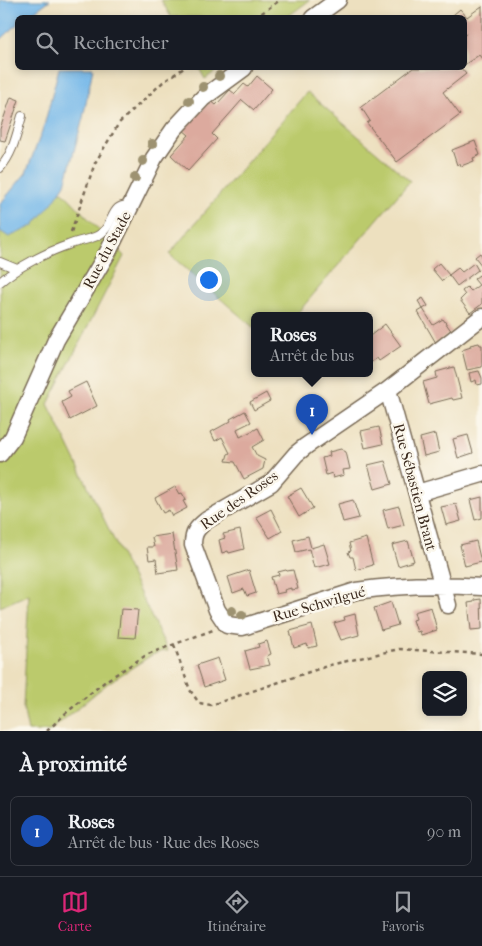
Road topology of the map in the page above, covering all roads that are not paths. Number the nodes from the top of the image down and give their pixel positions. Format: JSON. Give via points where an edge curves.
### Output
{"nodes":[{"id":1,"x":338,"y":0,"type":"edge"},
{"id":2,"x":317,"y":15,"type":"edge"},
{"id":3,"x":241,"y":70,"type":"edge"},
{"id":4,"x":22,"y":116,"type":"dead end"},
{"id":5,"x":0,"y":168,"type":"edge"},
{"id":6,"x":130,"y":206,"type":"junction"},
{"id":7,"x":0,"y":262,"type":"edge"},
{"id":8,"x":17,"y":269,"type":"junction"},
{"id":9,"x":0,"y":282,"type":"edge"},
{"id":10,"x":482,"y":316,"type":"edge"},
{"id":11,"x":388,"y":390,"type":"junction"},
{"id":12,"x":0,"y":454,"type":"edge"},
{"id":13,"x":482,"y":474,"type":"edge"},
{"id":14,"x":417,"y":493,"type":"junction"},
{"id":15,"x":442,"y":584,"type":"junction"},
{"id":16,"x":482,"y":587,"type":"edge"},
{"id":17,"x":448,"y":605,"type":"dead end"},
{"id":18,"x":227,"y":624,"type":"joint"}],
"edges":[{"from":1,"to":2,"type":"street"},
{"from":3,"to":6,"type":"street","name":"Rue du Stade","via":[[203,98],[174,129],[154,158]]},
{"from":4,"to":5,"type":"lane","via":[[10,152]]},
{"from":6,"to":8,"type":"lane","via":[[117,207],[104,232],[67,245]]},
{"from":6,"to":12,"type":"street","name":"Rue du Stade","via":[[108,252],[56,340],[13,437]]},
{"from":7,"to":8,"type":"lane"},
{"from":8,"to":9,"type":"lane"},
{"from":10,"to":11,"type":"street","name":"Rue des Roses"},
{"from":11,"to":14,"type":"street","name":"Rue Sébastien Brant"},
{"from":11,"to":18,"type":"street","name":"Rue des Roses","via":[[306,446],[271,482],[197,528],[193,545],[216,610]]},
{"from":13,"to":14,"type":"street"},
{"from":14,"to":15,"type":"street","name":"Rue Sébastien Brant"},
{"from":15,"to":16,"type":"street","name":"Rue Schwilgué"},
{"from":15,"to":17,"type":"street","name":"Rue Sébastien Brant"},
{"from":15,"to":18,"type":"street","name":"Rue Schwilgué","via":[[356,591],[249,626]]}]}
